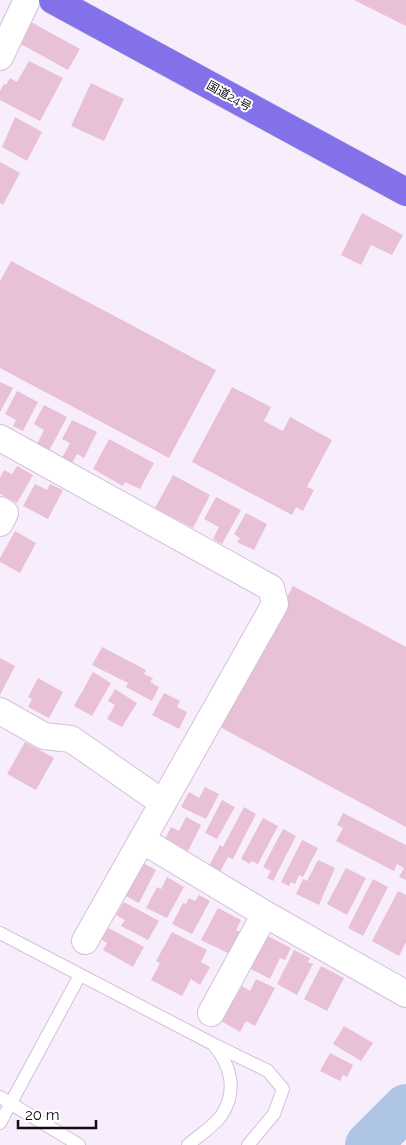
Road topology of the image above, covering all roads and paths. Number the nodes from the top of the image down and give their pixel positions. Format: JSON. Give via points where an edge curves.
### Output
{"nodes":[{"id":1,"x":28,"y":0,"type":"edge"},
{"id":2,"x":53,"y":0,"type":"edge"},
{"id":3,"x":0,"y":57,"type":"edge"},
{"id":4,"x":406,"y":192,"type":"edge"},
{"id":5,"x":0,"y":438,"type":"edge"},
{"id":6,"x":0,"y":510,"type":"edge"},
{"id":7,"x":0,"y":523,"type":"edge"},
{"id":8,"x":0,"y":711,"type":"edge"},
{"id":9,"x":163,"y":803,"type":"junction"},
{"id":10,"x":142,"y":840,"type":"junction"},
{"id":11,"x":265,"y":914,"type":"junction"},
{"id":12,"x":0,"y":933,"type":"edge"},
{"id":13,"x":85,"y":941,"type":"dead end"},
{"id":14,"x":80,"y":975,"type":"junction"},
{"id":15,"x":406,"y":994,"type":"edge"},
{"id":16,"x":211,"y":1013,"type":"dead end"},
{"id":17,"x":213,"y":1044,"type":"junction"},
{"id":18,"x":5,"y":1100,"type":"edge"},
{"id":19,"x":0,"y":1124,"type":"edge"},
{"id":20,"x":79,"y":1145,"type":"edge"},
{"id":21,"x":188,"y":1145,"type":"edge"},
{"id":22,"x":248,"y":1145,"type":"edge"}],
"edges":[{"from":1,"to":3,"type":"street"},
{"from":2,"to":4,"type":"highway","name":"国道24号"},
{"from":5,"to":9,"type":"street","via":[[271,588],[275,604]]},
{"from":6,"to":7,"type":"street","via":[[5,513]]},
{"from":8,"to":9,"type":"street","via":[[44,736],[71,739]]},
{"from":9,"to":10,"type":"street"},
{"from":10,"to":11,"type":"street"},
{"from":10,"to":13,"type":"street"},
{"from":11,"to":15,"type":"street"},
{"from":11,"to":16,"type":"street"},
{"from":12,"to":14,"type":"lane"},
{"from":14,"to":17,"type":"lane"},
{"from":14,"to":18,"type":"lane"},
{"from":17,"to":21,"type":"lane","via":[[222,1055],[232,1088],[221,1116]]},
{"from":17,"to":22,"type":"lane","via":[[268,1071],[283,1089],[274,1114]]},
{"from":18,"to":19,"type":"lane"},
{"from":18,"to":20,"type":"lane"}]}
